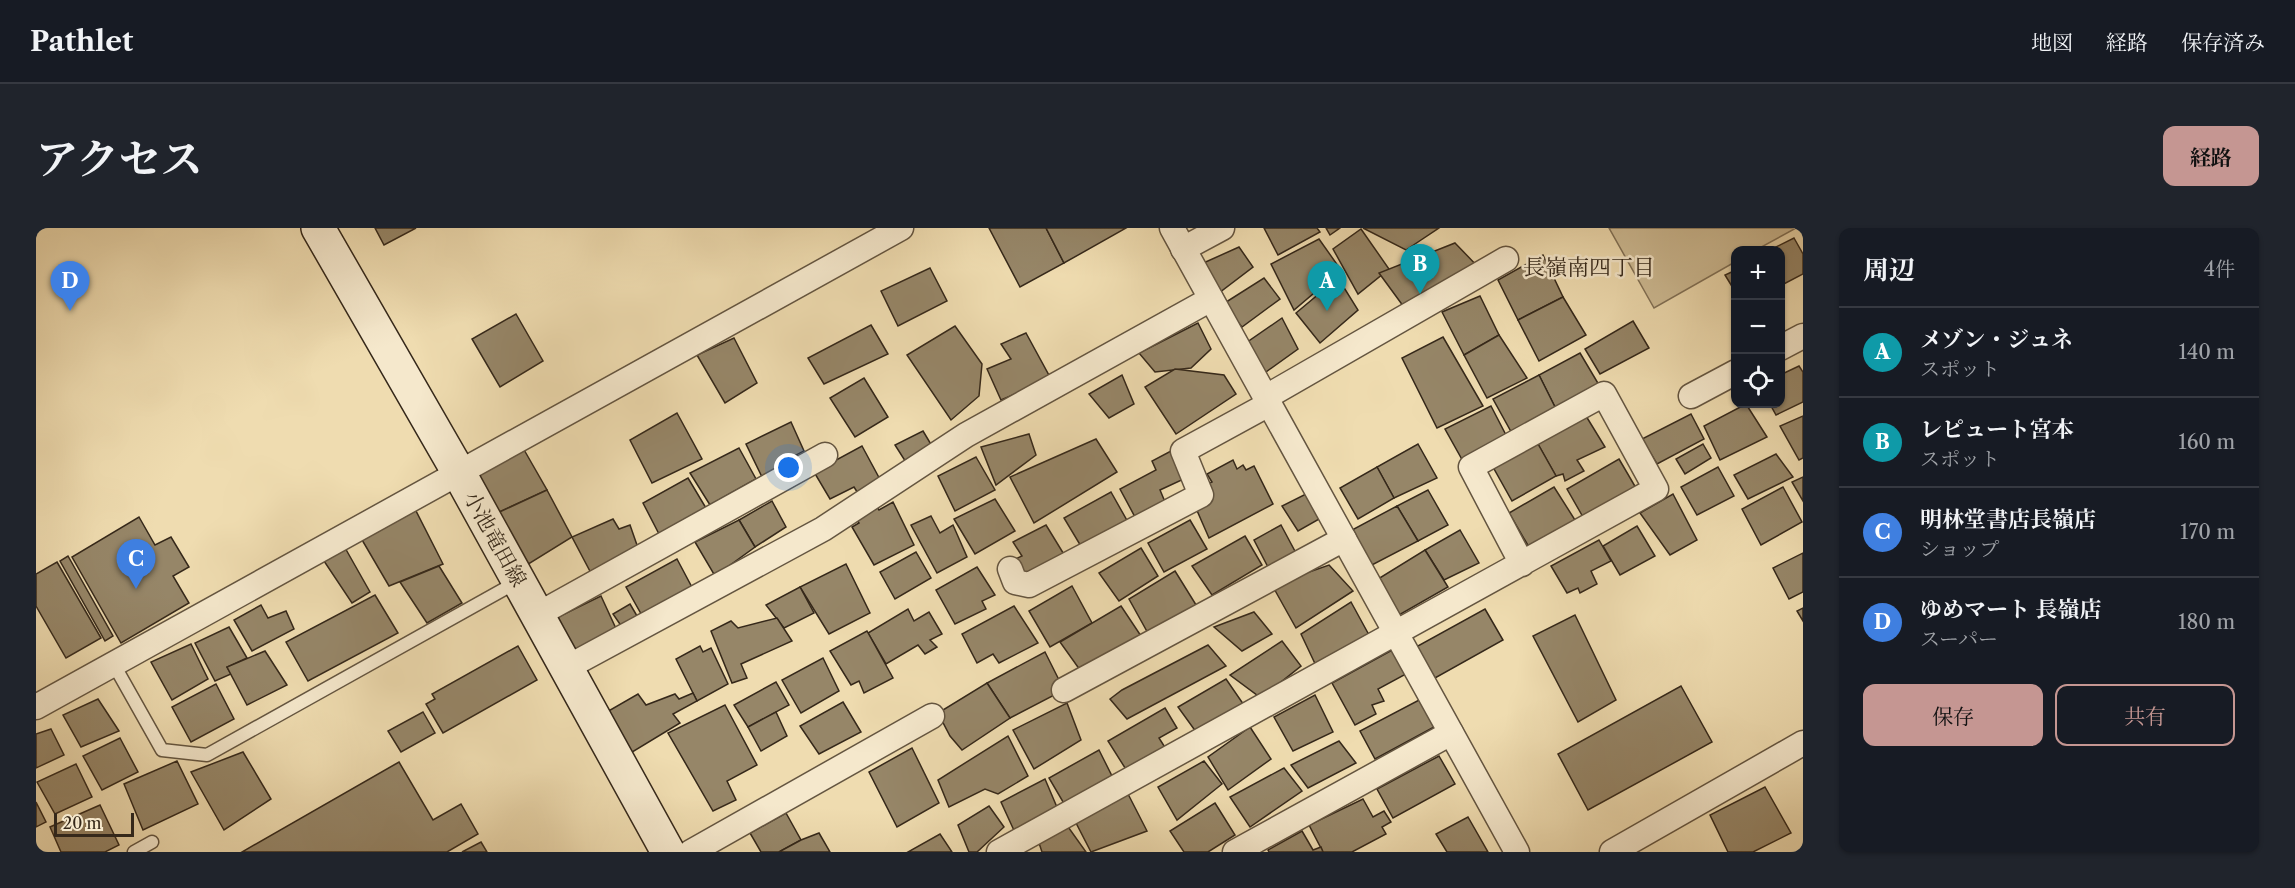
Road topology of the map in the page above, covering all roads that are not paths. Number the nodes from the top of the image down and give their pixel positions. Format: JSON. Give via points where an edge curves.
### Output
{"nodes":[{"id":1,"x":318,"y":228,"type":"edge"},
{"id":2,"x":901,"y":228,"type":"edge"},
{"id":3,"x":1222,"y":228,"type":"edge"},
{"id":4,"x":1178,"y":238,"type":"edge"},
{"id":5,"x":1506,"y":259,"type":"dead end"},
{"id":6,"x":1211,"y":299,"type":"junction"},
{"id":7,"x":1803,"y":336,"type":"edge"},
{"id":8,"x":1785,"y":345,"type":"edge"},
{"id":9,"x":1731,"y":375,"type":"edge"},
{"id":10,"x":1691,"y":396,"type":"dead end"},
{"id":11,"x":1267,"y":400,"type":"junction"},
{"id":12,"x":825,"y":455,"type":"dead end"},
{"id":13,"x":459,"y":473,"type":"junction"},
{"id":14,"x":1344,"y":539,"type":"junction"},
{"id":15,"x":1522,"y":564,"type":"junction"},
{"id":16,"x":1010,"y":569,"type":"dead end"},
{"id":17,"x":518,"y":581,"type":"junction"},
{"id":18,"x":537,"y":615,"type":"junction"},
{"id":19,"x":1397,"y":634,"type":"junction"},
{"id":20,"x":113,"y":663,"type":"junction"},
{"id":21,"x":566,"y":668,"type":"junction"},
{"id":22,"x":1064,"y":690,"type":"dead end"},
{"id":23,"x":36,"y":707,"type":"edge"},
{"id":24,"x":932,"y":716,"type":"dead end"},
{"id":25,"x":1451,"y":733,"type":"junction"},
{"id":26,"x":1803,"y":743,"type":"edge"},
{"id":27,"x":153,"y":842,"type":"dead end"},
{"id":28,"x":135,"y":852,"type":"edge"},
{"id":29,"x":667,"y":852,"type":"edge"},
{"id":30,"x":691,"y":852,"type":"edge"},
{"id":31,"x":999,"y":852,"type":"edge"},
{"id":32,"x":1235,"y":852,"type":"edge"},
{"id":33,"x":1517,"y":852,"type":"edge"},
{"id":34,"x":1612,"y":852,"type":"edge"}],
"edges":[{"from":1,"to":13,"type":"main road","name":"小池竜田線"},
{"from":2,"to":13,"type":"street"},
{"from":3,"to":4,"type":"street"},
{"from":4,"to":6,"type":"street"},
{"from":5,"to":11,"type":"street"},
{"from":6,"to":11,"type":"street"},
{"from":6,"to":21,"type":"street","via":[[966,435],[824,529]]},
{"from":7,"to":8,"type":"street"},
{"from":9,"to":10,"type":"street"},
{"from":11,"to":14,"type":"street"},
{"from":11,"to":16,"type":"street","via":[[1183,451],[1201,495],[1029,585],[1015,582]]},
{"from":12,"to":18,"type":"street"},
{"from":13,"to":17,"type":"main road","name":"小池竜田線"},
{"from":13,"to":20,"type":"street"},
{"from":14,"to":19,"type":"street"},
{"from":14,"to":22,"type":"street"},
{"from":15,"to":15,"type":"street","via":[[1656,489],[1604,394],[1471,466]]},
{"from":15,"to":19,"type":"street"},
{"from":17,"to":18,"type":"main road","name":"小池竜田線"},
{"from":17,"to":20,"type":"lane","via":[[207,755],[162,750]]},
{"from":18,"to":21,"type":"main road","name":"小池竜田線"},
{"from":19,"to":25,"type":"street"},
{"from":19,"to":31,"type":"street"},
{"from":20,"to":23,"type":"street"},
{"from":21,"to":29,"type":"main road","name":"小池竜田線"},
{"from":24,"to":30,"type":"street"},
{"from":25,"to":32,"type":"street"},
{"from":25,"to":33,"type":"street"},
{"from":26,"to":34,"type":"street"},
{"from":27,"to":28,"type":"lane"}]}
